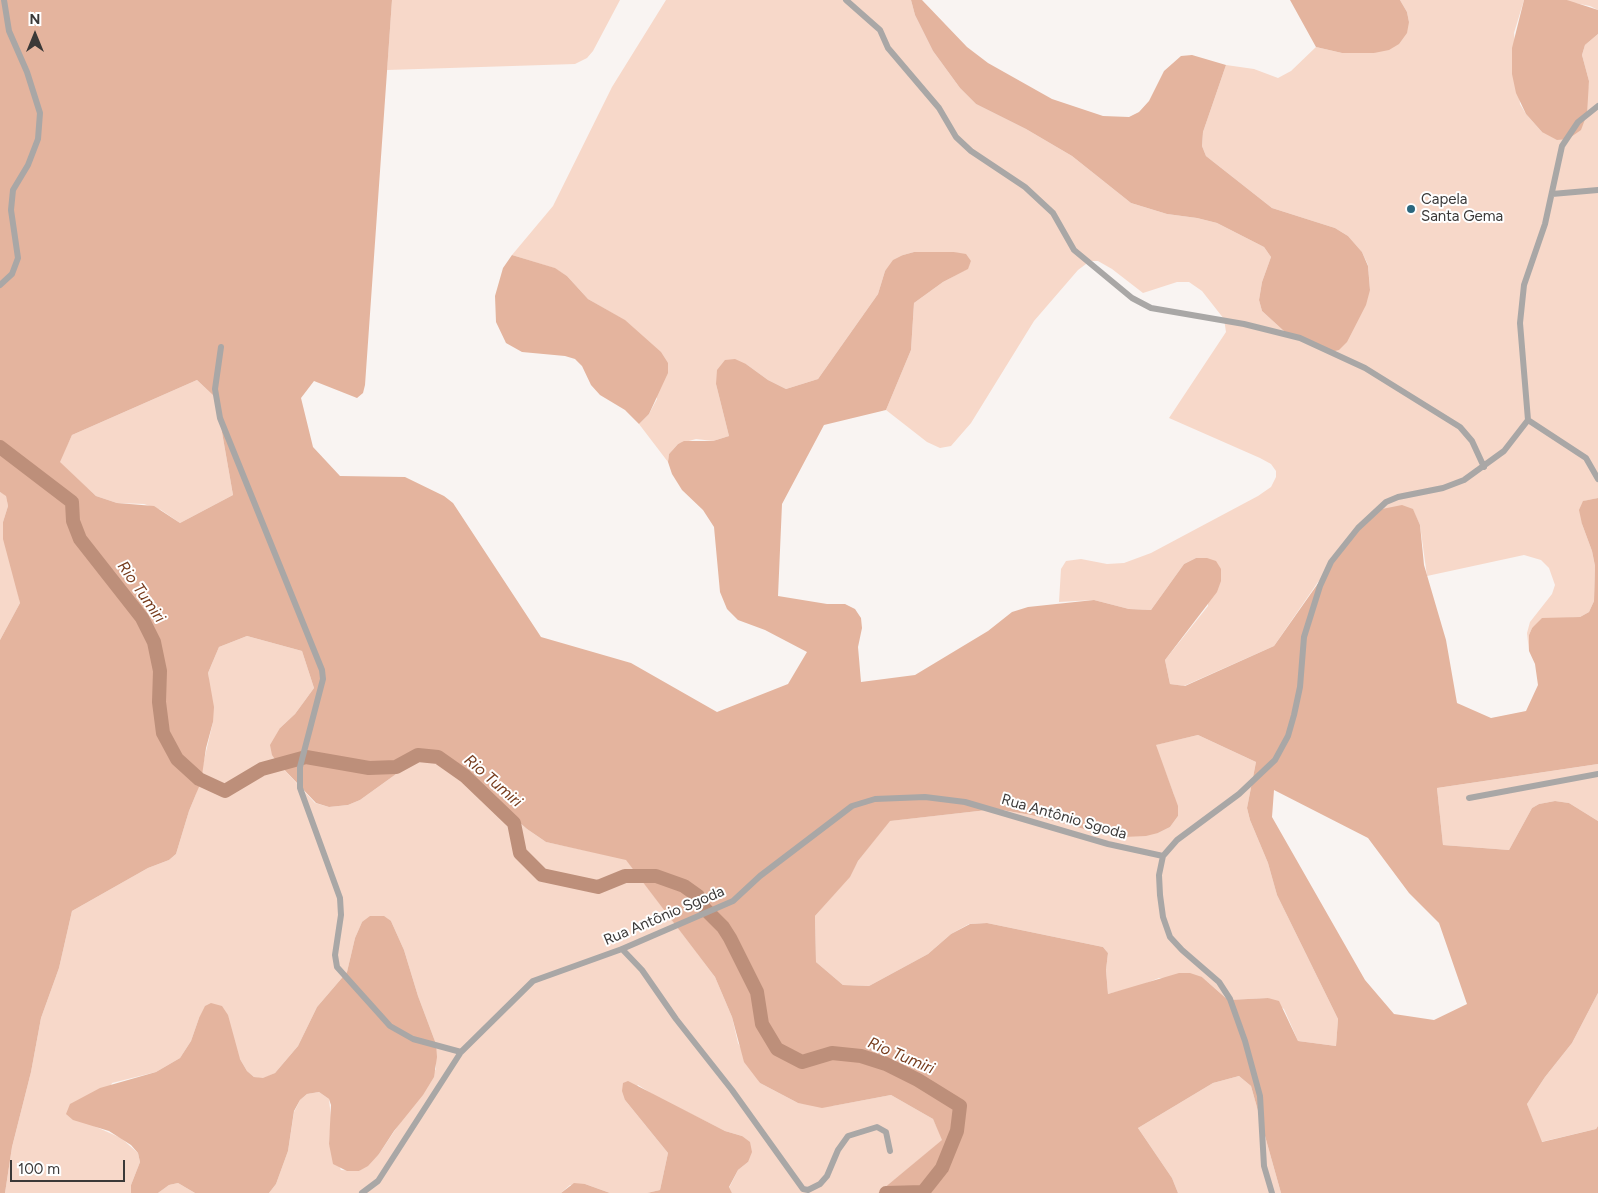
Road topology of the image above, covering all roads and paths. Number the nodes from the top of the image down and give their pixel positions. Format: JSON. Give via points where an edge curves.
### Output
{"nodes":[{"id":1,"x":4,"y":0,"type":"edge"},
{"id":2,"x":846,"y":0,"type":"edge"},
{"id":3,"x":1598,"y":106,"type":"edge"},
{"id":4,"x":1598,"y":190,"type":"edge"},
{"id":5,"x":1552,"y":194,"type":"junction"},
{"id":6,"x":0,"y":285,"type":"edge"},
{"id":7,"x":221,"y":347,"type":"dead end"},
{"id":8,"x":1528,"y":420,"type":"junction"},
{"id":9,"x":1484,"y":467,"type":"junction"},
{"id":10,"x":1598,"y":479,"type":"edge"},
{"id":11,"x":1598,"y":774,"type":"edge"},
{"id":12,"x":1469,"y":798,"type":"dead end"},
{"id":13,"x":1163,"y":856,"type":"junction"},
{"id":14,"x":622,"y":949,"type":"junction"},
{"id":15,"x":461,"y":1052,"type":"junction"},
{"id":16,"x":890,"y":1151,"type":"dead end"},
{"id":17,"x":362,"y":1193,"type":"edge"},
{"id":18,"x":1272,"y":1193,"type":"edge"}],
"edges":[{"from":1,"to":6,"type":"street","via":[[9,31],[40,113],[38,139],[13,190],[11,210],[18,258],[12,274]]},
{"from":2,"to":9,"type":"street","via":[[880,30],[888,48],[939,108],[956,137],[1053,212],[1074,250],[1132,298],[1151,308],[1244,324],[1300,338],[1365,368],[1460,427],[1472,441]]},
{"from":3,"to":5,"type":"street","via":[[1578,122],[1562,146]]},
{"from":4,"to":5,"type":"street"},
{"from":5,"to":8,"type":"street","via":[[1524,285],[1520,323]]},
{"from":7,"to":15,"type":"street","via":[[215,389],[220,418],[322,670],[323,679],[300,767],[300,788],[340,898],[335,955],[338,967],[390,1026],[413,1039]]},
{"from":8,"to":9,"type":"street","via":[[1504,451]]},
{"from":8,"to":10,"type":"street","via":[[1586,458]]},
{"from":9,"to":13,"type":"street","via":[[1443,488],[1386,502],[1358,528],[1331,562],[1320,586],[1304,638],[1294,715],[1288,736],[1275,760],[1239,794],[1177,840]]},
{"from":11,"to":12,"type":"street"},
{"from":13,"to":14,"type":"street","name":"Rua Antônio Sgoda","via":[[1108,844],[965,802],[925,797],[875,799],[852,806],[760,876],[733,901]]},
{"from":13,"to":18,"type":"street","via":[[1159,875],[1160,895],[1170,937],[1220,982],[1245,1040],[1260,1096],[1264,1166]]},
{"from":14,"to":15,"type":"street","name":"Rua Antônio Sgoda","via":[[533,981]]},
{"from":14,"to":16,"type":"street","via":[[642,970],[803,1189],[820,1184],[827,1176],[848,1136],[878,1127],[886,1132]]},
{"from":15,"to":17,"type":"street","name":"Rua Antônio Sgoda","via":[[378,1181]]}]}
